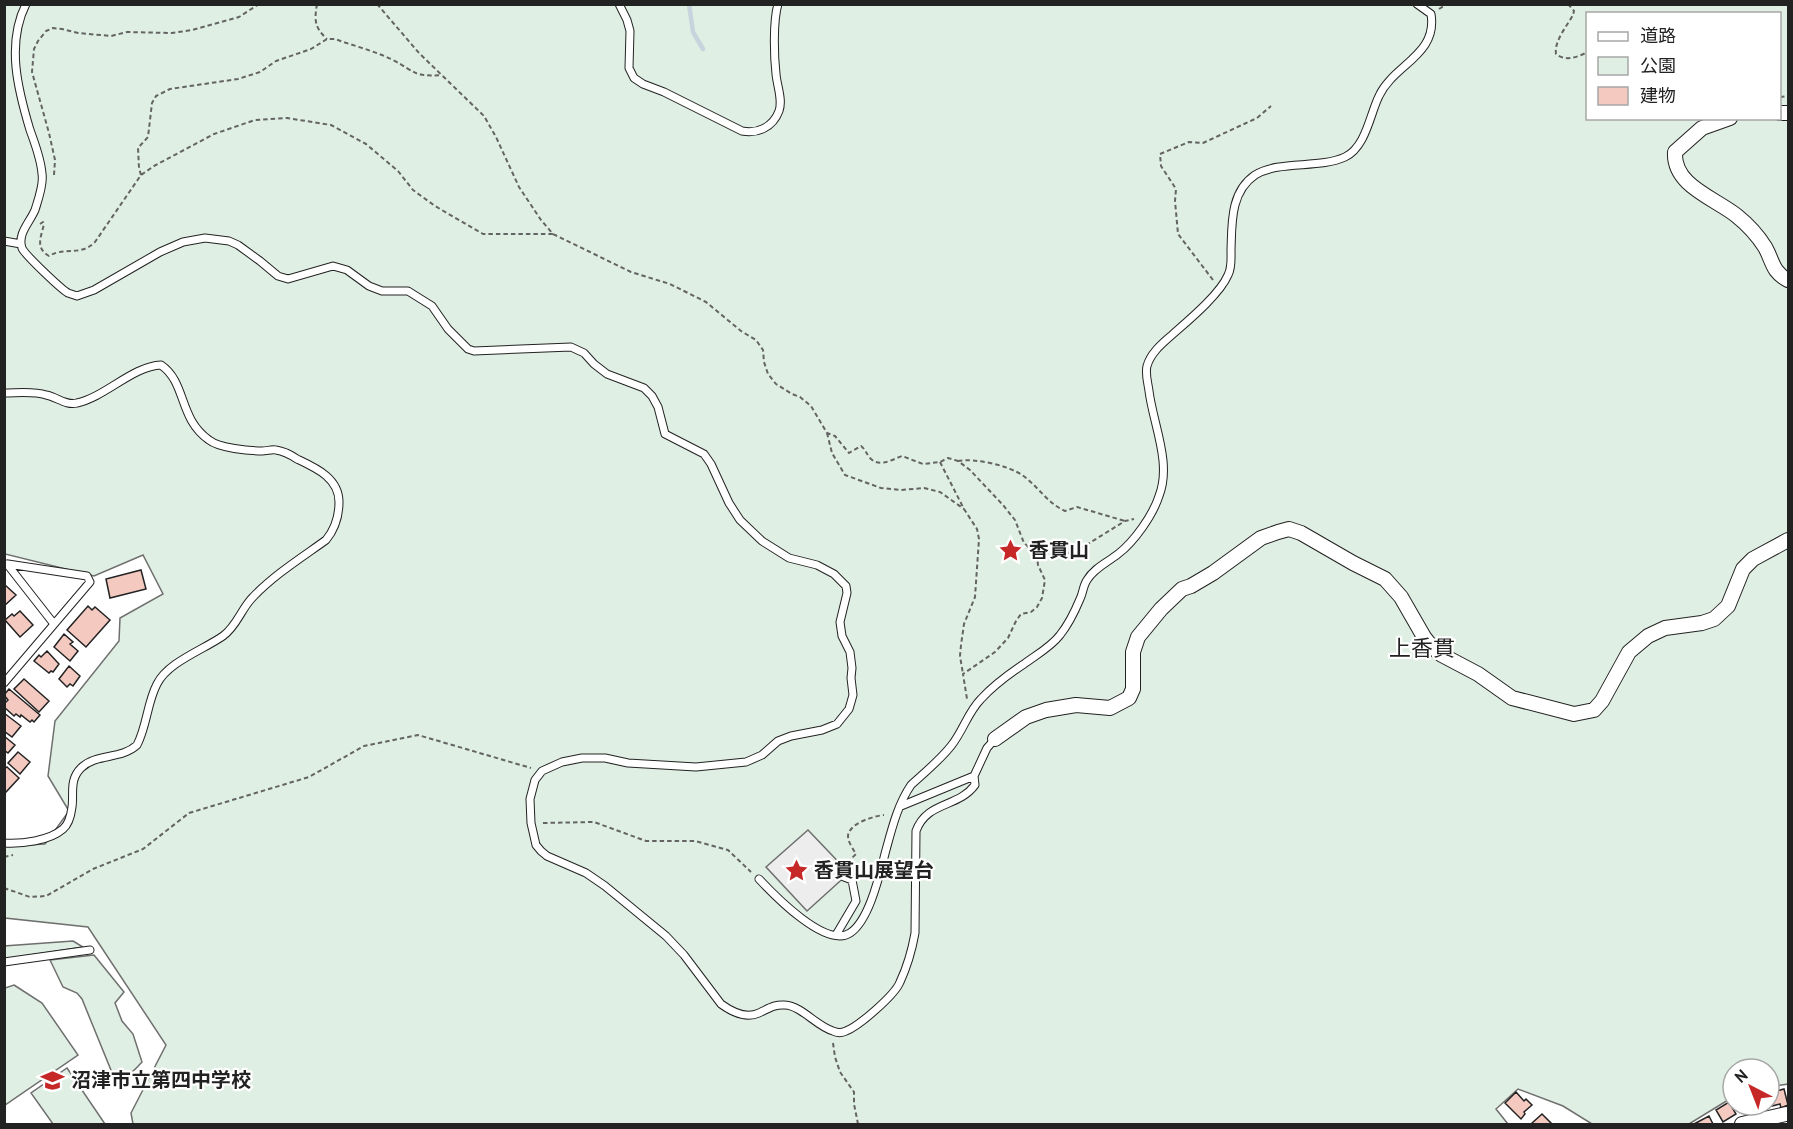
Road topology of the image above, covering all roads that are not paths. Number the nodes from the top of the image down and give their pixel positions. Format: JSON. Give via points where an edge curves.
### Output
{"nodes":[{"id":1,"x":26,"y":4,"type":"edge"},
{"id":2,"x":619,"y":4,"type":"edge"},
{"id":3,"x":778,"y":4,"type":"edge"},
{"id":4,"x":1417,"y":4,"type":"edge"},
{"id":5,"x":1724,"y":120,"type":"edge"},
{"id":6,"x":4,"y":241,"type":"edge"},
{"id":7,"x":21,"y":244,"type":"junction"},
{"id":8,"x":1788,"y":280,"type":"edge"},
{"id":9,"x":4,"y":393,"type":"edge"},
{"id":10,"x":1788,"y":540,"type":"edge"},
{"id":11,"x":6,"y":563,"type":"edge"},
{"id":12,"x":54,"y":624,"type":"junction"},
{"id":13,"x":4,"y":683,"type":"edge"},
{"id":14,"x":995,"y":739,"type":"joint"},
{"id":15,"x":974,"y":776,"type":"junction"},
{"id":16,"x":901,"y":806,"type":"junction"},
{"id":17,"x":4,"y":843,"type":"edge"},
{"id":18,"x":844,"y":877,"type":"dead end"},
{"id":19,"x":759,"y":879,"type":"road end"},
{"id":20,"x":836,"y":935,"type":"junction"},
{"id":21,"x":90,"y":950,"type":"dead end"},
{"id":22,"x":4,"y":962,"type":"edge"},
{"id":23,"x":1786,"y":1114,"type":"dead end"},
{"id":24,"x":1742,"y":1125,"type":"edge"}],
"edges":[{"from":1,"to":7,"type":"lane","via":[[15,42],[16,69],[43,177]]},
{"from":2,"to":3,"type":"lane","via":[[630,31],[629,68],[634,78],[750,133],[772,122],[780,110],[776,74]]},
{"from":4,"to":16,"type":"lane","via":[[1431,14],[1430,36],[1409,63],[1385,84],[1360,142],[1345,157],[1276,169],[1257,174],[1247,182],[1232,217],[1229,274],[1148,363],[1146,373],[1163,477],[1150,516],[1125,549],[1087,580],[1059,636],[999,681],[973,707],[951,747],[911,785]]},
{"from":5,"to":8,"type":"street","via":[[1702,128],[1675,152],[1674,162],[1682,177],[1752,231],[1765,247],[1774,269]]},
{"from":6,"to":7,"type":"lane"},
{"from":7,"to":15,"type":"lane","via":[[27,255],[76,296],[183,242],[205,238],[229,241],[288,279],[333,266],[382,291],[408,291],[432,306],[448,330],[474,351],[571,347],[585,353],[607,374],[644,388],[652,396],[665,434],[704,454],[740,520],[762,541],[789,558],[834,574],[846,586],[840,622],[850,652],[853,695],[849,709],[837,724],[778,741],[746,762],[696,767],[582,758],[562,762],[542,771],[532,789],[531,823],[541,851],[586,873],[666,936],[726,1008],[745,1016],[770,1006],[788,1005],[840,1033],[851,1029],[887,999],[899,984],[912,950],[919,822],[927,813],[971,791]]},
{"from":9,"to":17,"type":"lane","via":[[46,394],[74,404],[146,367],[161,365],[175,380],[187,414],[201,434],[212,442],[236,448],[278,450],[314,468],[334,483],[339,514],[326,540],[256,593],[231,629],[164,674],[137,745],[84,765],[77,772],[71,790],[69,821],[63,829],[34,841]]},
{"from":10,"to":14,"type":"street","via":[[1743,569],[1728,606],[1714,619],[1665,628],[1648,636],[1629,652],[1594,710],[1574,714],[1512,698],[1442,655],[1424,637],[1401,597],[1385,579],[1289,529],[1261,538],[1213,573],[1182,589],[1161,609],[1138,637],[1129,698],[1110,708],[1076,705],[1046,710],[1026,717]]},
{"from":11,"to":12,"type":"lane"},
{"from":11,"to":12,"type":"lane","via":[[87,576],[90,582]]},
{"from":12,"to":13,"type":"lane"},
{"from":14,"to":15,"type":"lane"},
{"from":15,"to":16,"type":"lane"},
{"from":16,"to":20,"type":"lane","via":[[863,918],[848,935]]},
{"from":18,"to":20,"type":"lane","via":[[852,880],[856,901]]},
{"from":19,"to":20,"type":"lane","via":[[798,916]]},
{"from":21,"to":22,"type":"lane"},
{"from":23,"to":24,"type":"street"}]}
